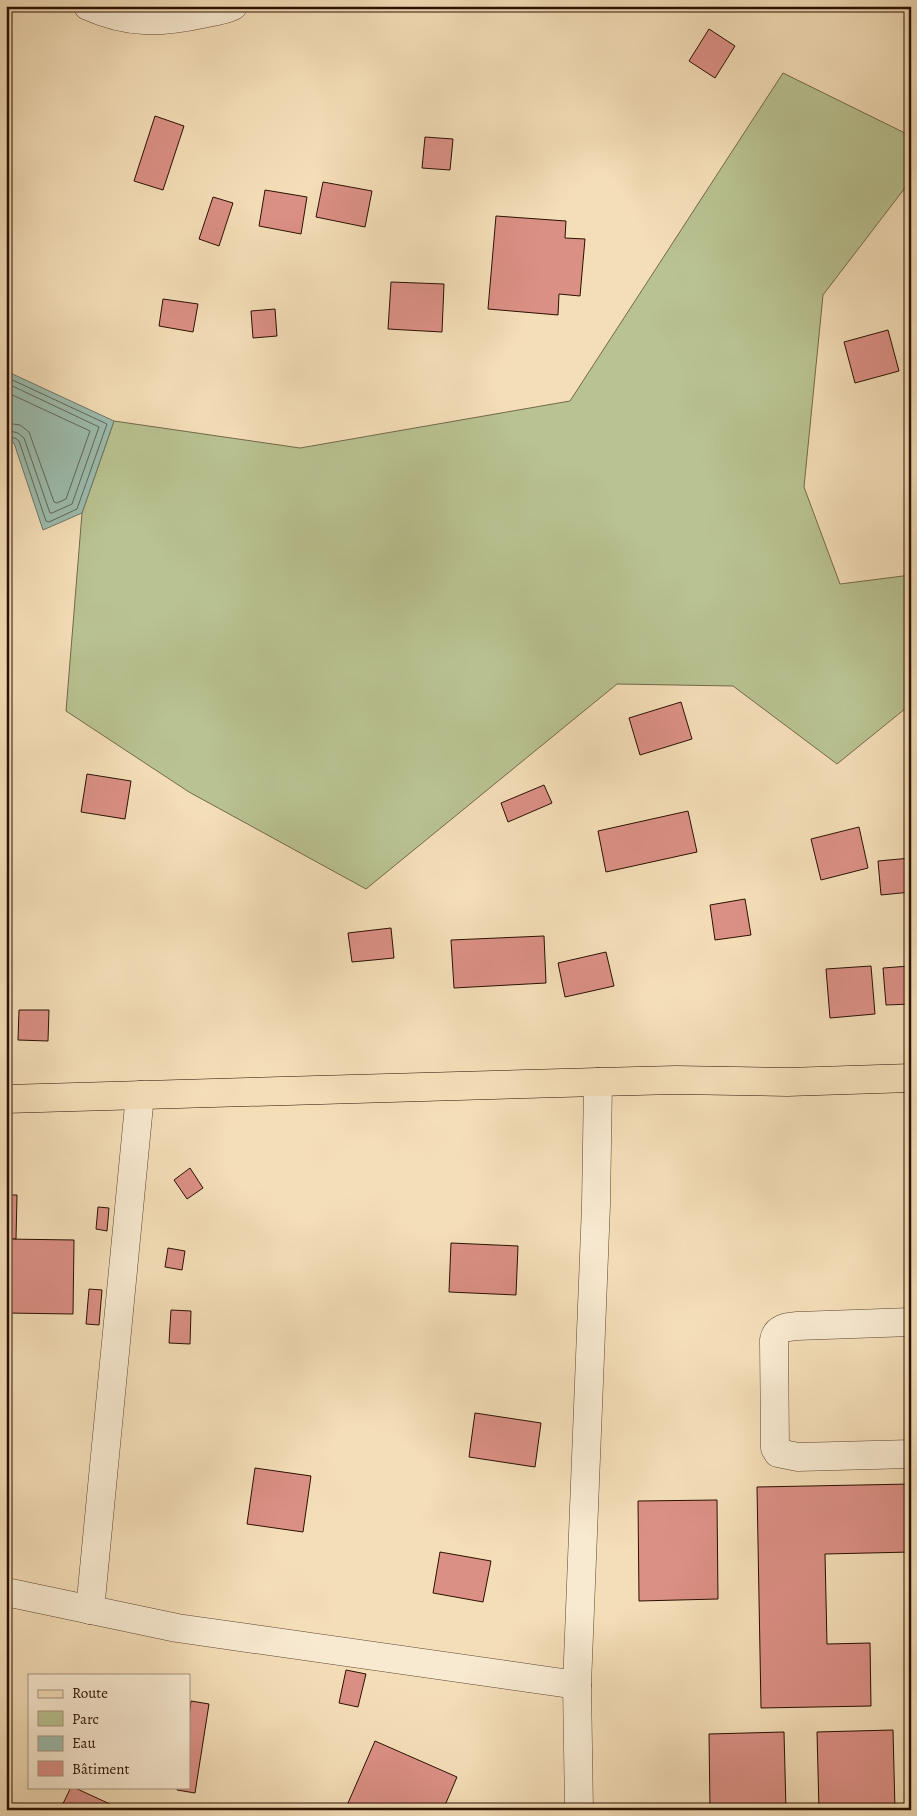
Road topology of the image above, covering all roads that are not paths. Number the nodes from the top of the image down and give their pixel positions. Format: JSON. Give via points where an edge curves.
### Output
{"nodes":[{"id":1,"x":88,"y":6,"type":"edge"},
{"id":2,"x":233,"y":6,"type":"edge"},
{"id":3,"x":911,"y":1078,"type":"edge"},
{"id":4,"x":598,"y":1082,"type":"junction"},
{"id":5,"x":140,"y":1095,"type":"junction"},
{"id":6,"x":6,"y":1099,"type":"edge"},
{"id":7,"x":911,"y":1322,"type":"edge"},
{"id":8,"x":911,"y":1454,"type":"edge"},
{"id":9,"x":6,"y":1592,"type":"edge"},
{"id":10,"x":90,"y":1610,"type":"junction"},
{"id":11,"x":577,"y":1685,"type":"junction"},
{"id":12,"x":579,"y":1810,"type":"edge"}],
"edges":[{"from":1,"to":2,"type":"street","via":[[104,14],[159,21]]},
{"from":3,"to":4,"type":"main road"},
{"from":4,"to":5,"type":"main road"},
{"from":4,"to":11,"type":"street"},
{"from":5,"to":6,"type":"main road"},
{"from":5,"to":10,"type":"street"},
{"from":7,"to":8,"type":"street","via":[[797,1326],[783,1328],[775,1334],[774,1340],[775,1448],[778,1453],[798,1457]]},
{"from":9,"to":10,"type":"street"},
{"from":10,"to":11,"type":"street","via":[[177,1628]]},
{"from":11,"to":12,"type":"street"}]}
